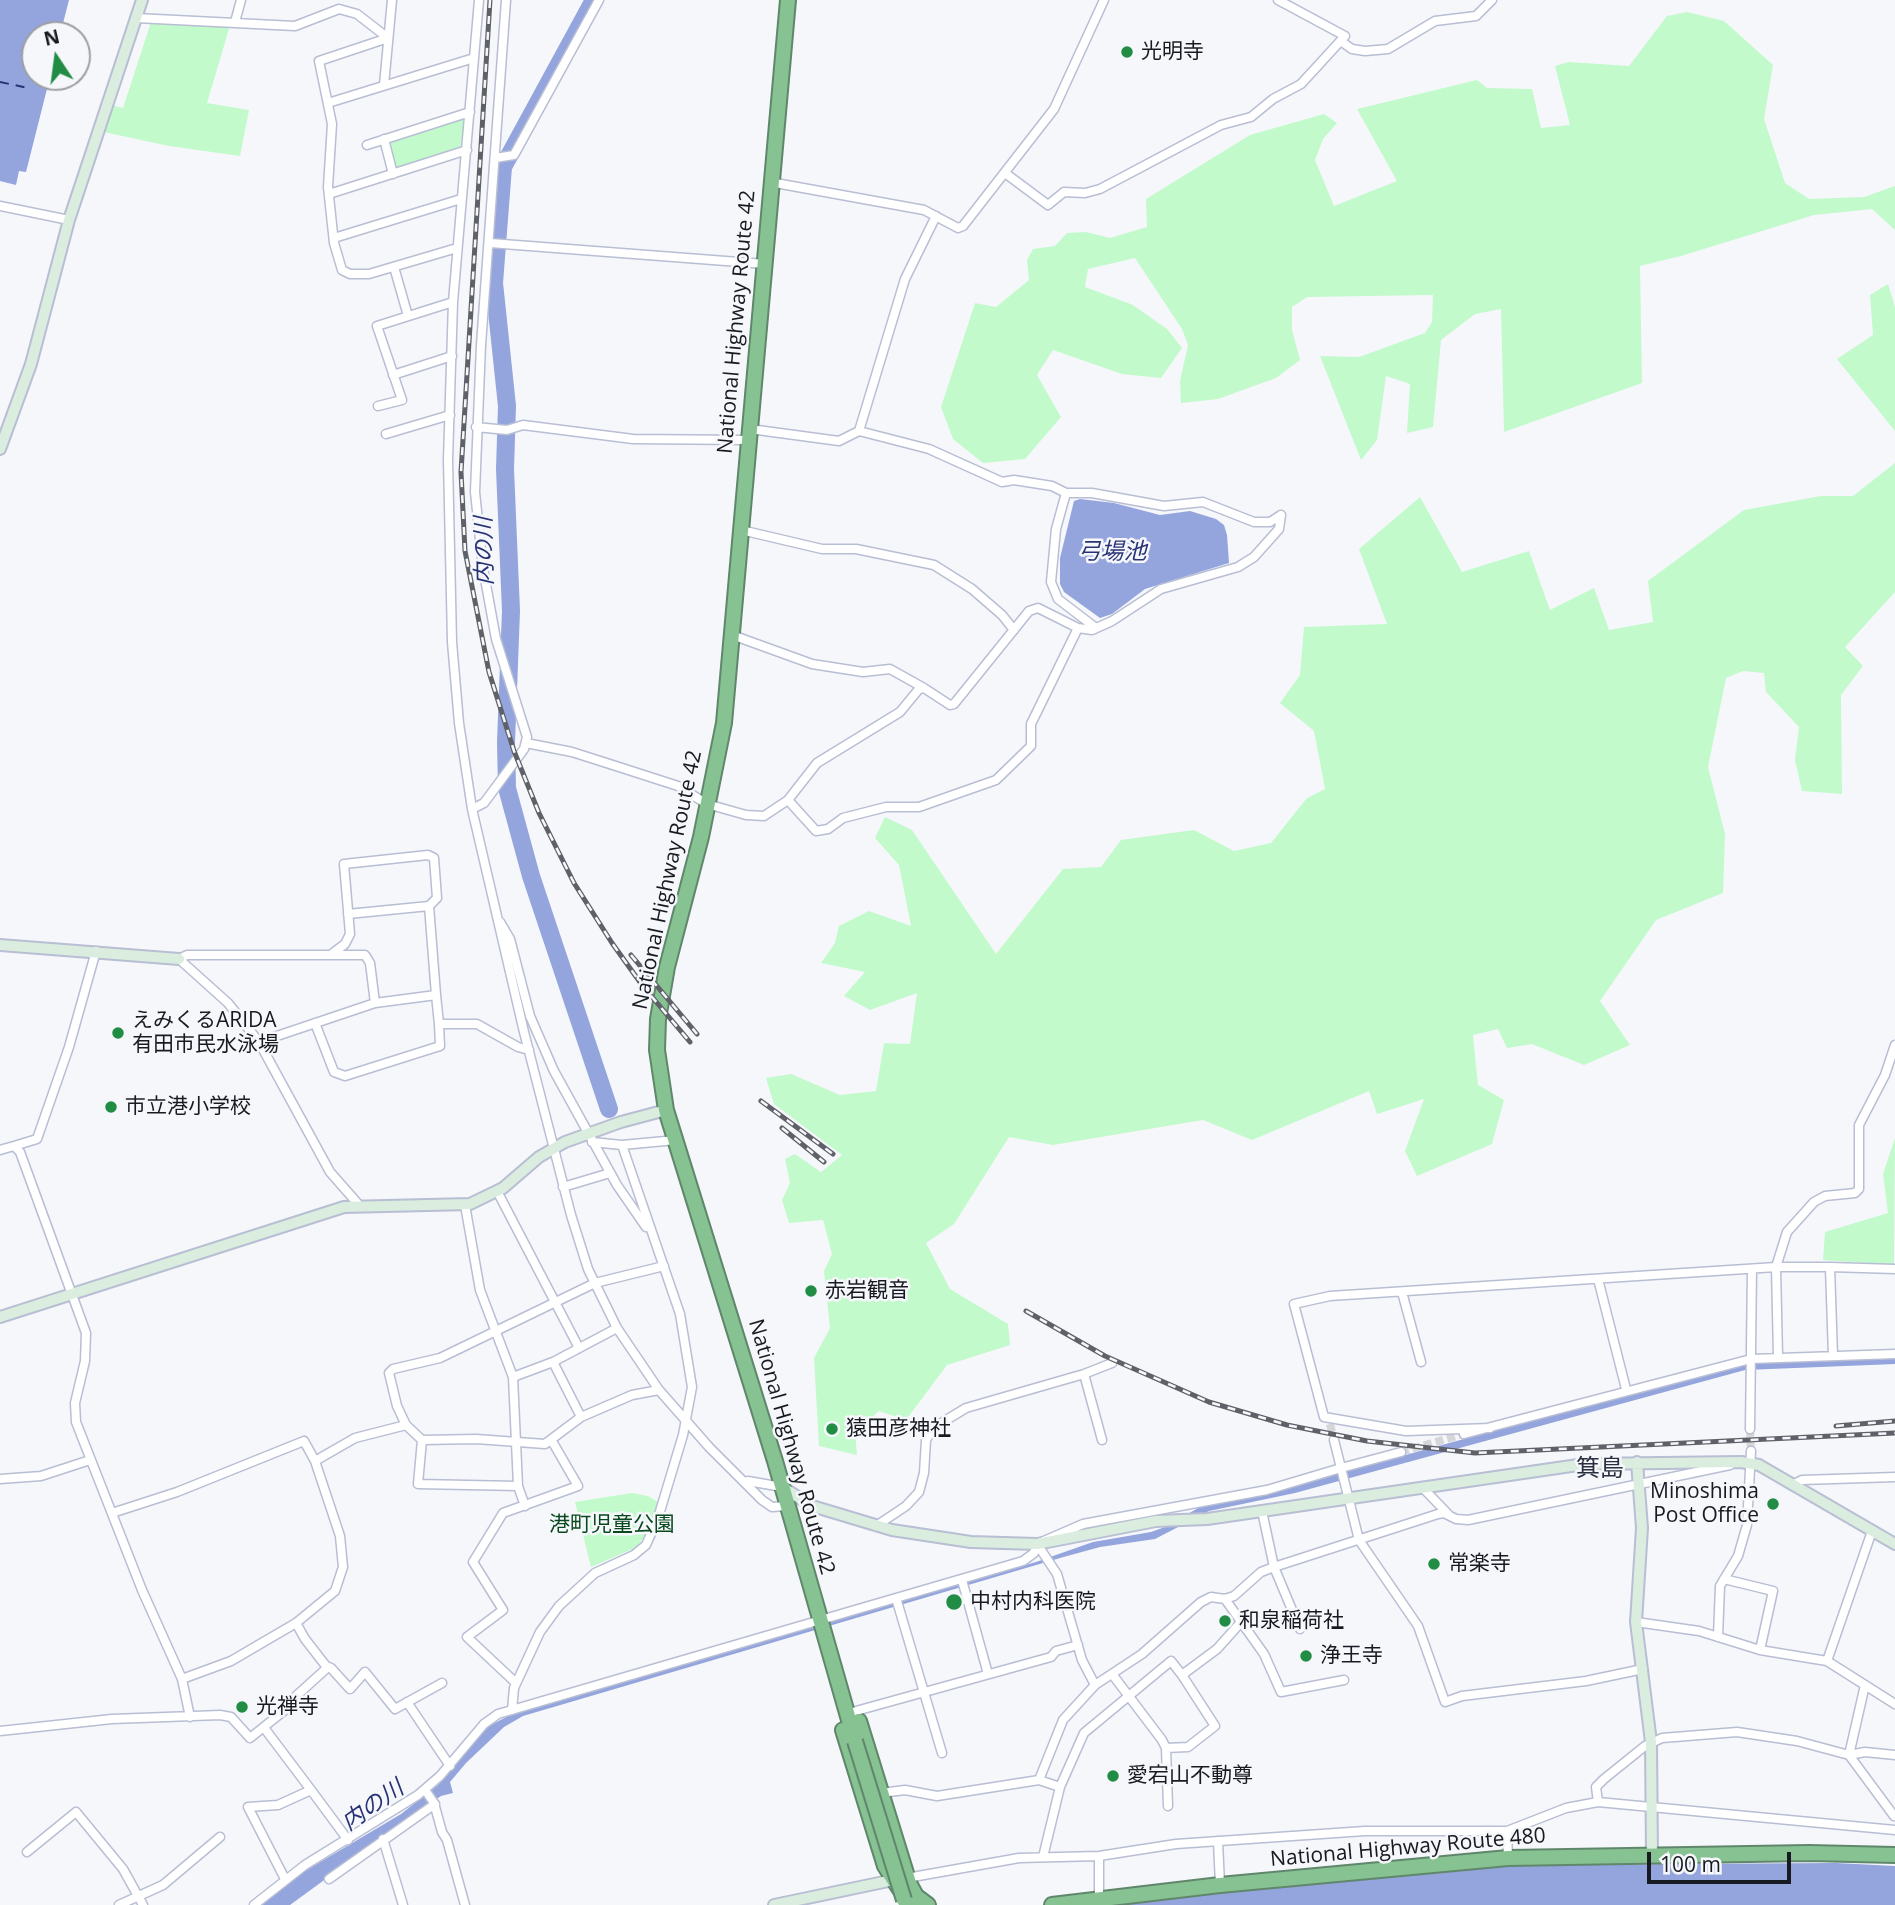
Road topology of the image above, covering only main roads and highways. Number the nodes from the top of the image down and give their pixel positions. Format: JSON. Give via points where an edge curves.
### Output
{"nodes":[{"id":1,"x":784,"y":0,"type":"edge"},
{"id":2,"x":820,"y":1620,"type":"junction"},
{"id":3,"x":1895,"y":1855,"type":"edge"},
{"id":4,"x":900,"y":1879,"type":"junction"},
{"id":5,"x":906,"y":1905,"type":"edge"},
{"id":6,"x":918,"y":1905,"type":"edge"},
{"id":7,"x":929,"y":1905,"type":"edge"},
{"id":8,"x":1052,"y":1905,"type":"edge"}],
"edges":[{"from":1,"to":2,"type":"highway","name":"National Highway Route 42","via":[[724,723],[667,967],[658,1019],[659,1076]]},
{"from":2,"to":4,"type":"highway","via":[[856,1711],[882,1796]]},
{"from":2,"to":4,"type":"highway","via":[[882,1860]]},
{"from":2,"to":5,"type":"highway","name":"National Highway Route 42","bridge":true},
{"from":3,"to":8,"type":"highway","name":"National Highway Route 480","via":[[1508,1858]]},
{"from":4,"to":6,"type":"highway"},
{"from":4,"to":7,"type":"highway"}]}
